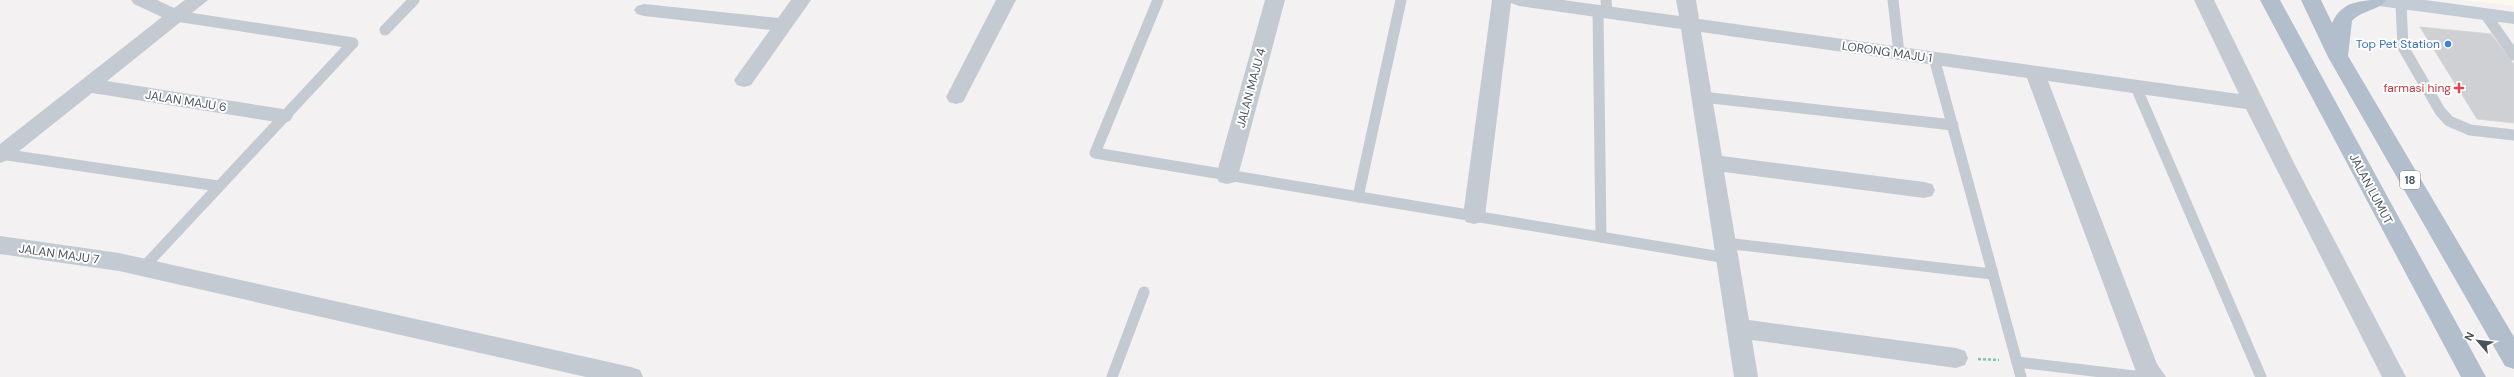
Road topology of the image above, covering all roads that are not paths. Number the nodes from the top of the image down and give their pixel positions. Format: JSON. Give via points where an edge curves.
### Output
{"nodes":[{"id":1,"x":141,"y":0,"type":"edge"},
{"id":2,"x":198,"y":0,"type":"edge"},
{"id":3,"x":414,"y":0,"type":"edge"},
{"id":4,"x":801,"y":0,"type":"edge"},
{"id":5,"x":1006,"y":0,"type":"edge"},
{"id":6,"x":1158,"y":0,"type":"edge"},
{"id":7,"x":1275,"y":0,"type":"edge"},
{"id":8,"x":1401,"y":0,"type":"edge"},
{"id":9,"x":1502,"y":0,"type":"edge"},
{"id":10,"x":1524,"y":0,"type":"edge"},
{"id":11,"x":1686,"y":0,"type":"edge"},
{"id":12,"x":1893,"y":0,"type":"edge"},
{"id":13,"x":2204,"y":0,"type":"edge"},
{"id":14,"x":2270,"y":0,"type":"edge"},
{"id":15,"x":2290,"y":0,"type":"edge"},
{"id":16,"x":2311,"y":0,"type":"edge"},
{"id":17,"x":2376,"y":0,"type":"edge"},
{"id":18,"x":2379,"y":0,"type":"edge"},
{"id":19,"x":2401,"y":3,"type":"junction"},
{"id":20,"x":1604,"y":8,"type":"edge"},
{"id":21,"x":644,"y":10,"type":"dead end"},
{"id":22,"x":2486,"y":15,"type":"junction"},
{"id":23,"x":176,"y":16,"type":"junction"},
{"id":24,"x":2514,"y":18,"type":"edge"},
{"id":25,"x":1690,"y":24,"type":"junction"},
{"id":26,"x":783,"y":26,"type":"junction"},
{"id":27,"x":385,"y":30,"type":"dead end"},
{"id":28,"x":2285,"y":30,"type":"junction"},
{"id":29,"x":1899,"y":53,"type":"junction"},
{"id":30,"x":2514,"y":55,"type":"edge"},
{"id":31,"x":2338,"y":57,"type":"junction"},
{"id":32,"x":1934,"y":58,"type":"junction"},
{"id":33,"x":2035,"y":72,"type":"junction"},
{"id":34,"x":744,"y":80,"type":"dead end"},
{"id":35,"x":88,"y":85,"type":"junction"},
{"id":36,"x":2136,"y":87,"type":"junction"},
{"id":37,"x":956,"y":97,"type":"dead end"},
{"id":38,"x":1702,"y":97,"type":"junction"},
{"id":39,"x":2254,"y":103,"type":"junction"},
{"id":40,"x":283,"y":116,"type":"junction"},
{"id":41,"x":1953,"y":124,"type":"junction"},
{"id":42,"x":2514,"y":135,"type":"edge"},
{"id":43,"x":0,"y":154,"type":"edge"},
{"id":44,"x":1712,"y":163,"type":"junction"},
{"id":45,"x":1227,"y":176,"type":"junction"},
{"id":46,"x":218,"y":186,"type":"junction"},
{"id":47,"x":1924,"y":190,"type":"dead end"},
{"id":48,"x":1358,"y":197,"type":"junction"},
{"id":49,"x":1474,"y":216,"type":"junction"},
{"id":50,"x":1601,"y":237,"type":"junction"},
{"id":51,"x":0,"y":245,"type":"edge"},
{"id":52,"x":1726,"y":251,"type":"junction"},
{"id":53,"x":143,"y":268,"type":"junction"},
{"id":54,"x":1992,"y":274,"type":"junction"},
{"id":55,"x":1144,"y":292,"type":"dead end"},
{"id":56,"x":1738,"y":328,"type":"junction"},
{"id":57,"x":1956,"y":358,"type":"road end"},
{"id":58,"x":2514,"y":359,"type":"edge"},
{"id":59,"x":2017,"y":362,"type":"junction"},
{"id":60,"x":631,"y":377,"type":"edge"},
{"id":61,"x":1112,"y":377,"type":"edge"},
{"id":62,"x":1746,"y":377,"type":"edge"},
{"id":63,"x":2021,"y":377,"type":"edge"},
{"id":64,"x":2143,"y":377,"type":"edge"},
{"id":65,"x":2154,"y":377,"type":"edge"},
{"id":66,"x":2261,"y":377,"type":"edge"},
{"id":67,"x":2394,"y":377,"type":"edge"},
{"id":68,"x":2474,"y":377,"type":"edge"}],
"edges":[{"from":1,"to":23,"type":"street"},
{"from":2,"to":23,"type":"street"},
{"from":3,"to":27,"type":"lane"},
{"from":4,"to":26,"type":"street"},
{"from":5,"to":37,"type":"street"},
{"from":6,"to":45,"type":"lane","via":[[1095,154]]},
{"from":7,"to":45,"type":"street","name":"JALAN MAJU 4"},
{"from":8,"to":48,"type":"lane"},
{"from":9,"to":49,"type":"street"},
{"from":10,"to":20,"type":"street","name":"LORONG MAJU 1"},
{"from":11,"to":25,"type":"street"},
{"from":12,"to":29,"type":"lane"},
{"from":13,"to":39,"type":"street"},
{"from":14,"to":28,"type":"main road","name":"JALAN LUMUT"},
{"from":15,"to":28,"type":"main road","via":[[2285,11]]},
{"from":16,"to":31,"type":"main road","number":"18"},
{"from":17,"to":31,"type":"main road","via":[[2348,12],[2342,20]]},
{"from":18,"to":19,"type":"street"},
{"from":19,"to":22,"type":"street"},
{"from":19,"to":42,"type":"lane","via":[[2403,47],[2440,111],[2449,121],[2470,130]]},
{"from":20,"to":25,"type":"street","name":"LORONG MAJU 1"},
{"from":20,"to":50,"type":"lane"},
{"from":21,"to":26,"type":"street"},
{"from":22,"to":24,"type":"street"},
{"from":22,"to":30,"type":"lane"},
{"from":23,"to":35,"type":"street"},
{"from":23,"to":40,"type":"lane","via":[[353,43]]},
{"from":25,"to":29,"type":"street","name":"LORONG MAJU 1"},
{"from":25,"to":38,"type":"street"},
{"from":26,"to":34,"type":"street"},
{"from":28,"to":68,"type":"main road","name":"JALAN LUMUT"},
{"from":29,"to":32,"type":"street","name":"LORONG MAJU 1"},
{"from":31,"to":58,"type":"main road","number":"18"},
{"from":32,"to":33,"type":"street","name":"LORONG MAJU 1"},
{"from":32,"to":41,"type":"lane"},
{"from":33,"to":36,"type":"street","name":"LORONG MAJU 1"},
{"from":33,"to":65,"type":"street","via":[[2147,370]]},
{"from":35,"to":40,"type":"street","name":"JALAN MAJU 6"},
{"from":35,"to":43,"type":"street"},
{"from":36,"to":39,"type":"street","name":"LORONG MAJU 1"},
{"from":36,"to":66,"type":"lane"},
{"from":38,"to":41,"type":"lane"},
{"from":38,"to":44,"type":"street"},
{"from":39,"to":67,"type":"street"},
{"from":40,"to":46,"type":"lane"},
{"from":41,"to":54,"type":"lane"},
{"from":43,"to":46,"type":"lane"},
{"from":44,"to":47,"type":"street"},
{"from":44,"to":52,"type":"street"},
{"from":45,"to":48,"type":"lane"},
{"from":46,"to":53,"type":"lane"},
{"from":48,"to":49,"type":"lane"},
{"from":49,"to":50,"type":"lane"},
{"from":50,"to":52,"type":"lane"},
{"from":51,"to":53,"type":"street","name":"JALAN MAJU 7","via":[[119,262]]},
{"from":52,"to":54,"type":"lane"},
{"from":52,"to":56,"type":"street"},
{"from":53,"to":60,"type":"street","name":"JALAN MAJU 7"},
{"from":54,"to":59,"type":"lane"},
{"from":55,"to":61,"type":"lane"},
{"from":56,"to":57,"type":"street"},
{"from":56,"to":62,"type":"street"},
{"from":59,"to":63,"type":"lane"},
{"from":59,"to":64,"type":"lane"}]}
